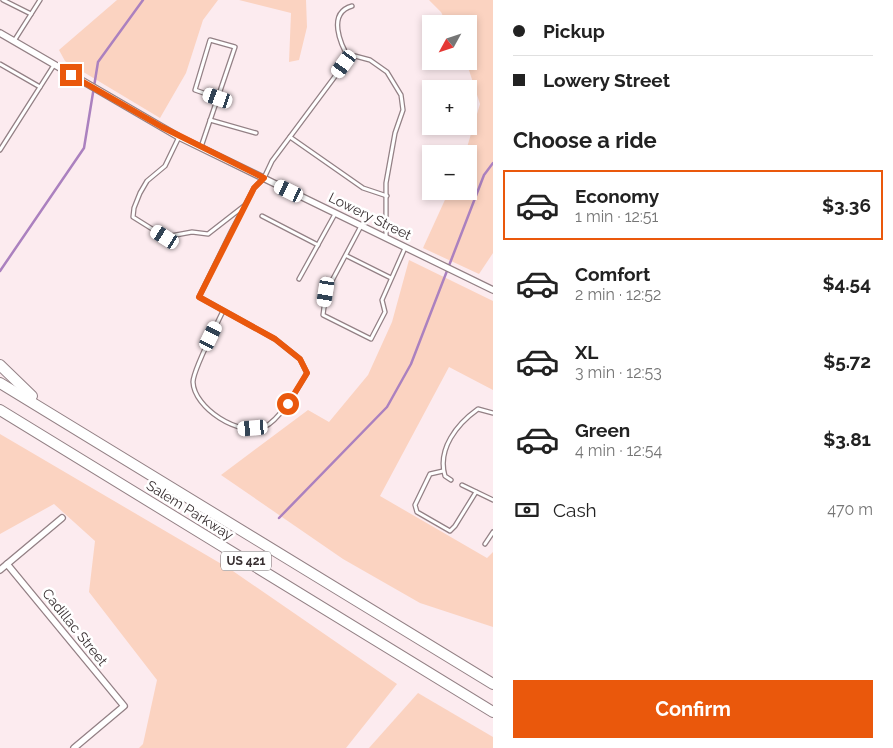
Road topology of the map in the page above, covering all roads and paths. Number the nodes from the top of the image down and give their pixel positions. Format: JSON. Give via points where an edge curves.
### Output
{"nodes":[{"id":1,"x":3,"y":0,"type":"edge"},
{"id":2,"x":40,"y":0,"type":"edge"},
{"id":3,"x":352,"y":6,"type":"dead end"},
{"id":4,"x":31,"y":14,"type":"junction"},
{"id":5,"x":0,"y":33,"type":"edge"},
{"id":6,"x":14,"y":41,"type":"junction"},
{"id":7,"x":350,"y":60,"type":"junction"},
{"id":8,"x":0,"y":64,"type":"edge"},
{"id":9,"x":54,"y":65,"type":"junction"},
{"id":10,"x":40,"y":87,"type":"junction"},
{"id":11,"x":218,"y":98,"type":"junction"},
{"id":12,"x":210,"y":120,"type":"junction"},
{"id":13,"x":256,"y":133,"type":"dead end"},
{"id":14,"x":180,"y":137,"type":"junction"},
{"id":15,"x":290,"y":137,"type":"junction"},
{"id":16,"x":201,"y":147,"type":"junction"},
{"id":17,"x":0,"y":150,"type":"edge"},
{"id":18,"x":264,"y":178,"type":"junction"},
{"id":19,"x":386,"y":196,"type":"junction"},
{"id":20,"x":245,"y":206,"type":"junction"},
{"id":21,"x":335,"y":213,"type":"junction"},
{"id":22,"x":262,"y":216,"type":"dead end"},
{"id":23,"x":361,"y":226,"type":"junction"},
{"id":24,"x":386,"y":238,"type":"junction"},
{"id":25,"x":318,"y":245,"type":"junction"},
{"id":26,"x":405,"y":247,"type":"junction"},
{"id":27,"x":347,"y":256,"type":"junction"},
{"id":28,"x":392,"y":278,"type":"junction"},
{"id":29,"x":299,"y":279,"type":"dead end"},
{"id":30,"x":493,"y":290,"type":"edge"},
{"id":31,"x":223,"y":311,"type":"junction"},
{"id":32,"x":0,"y":365,"type":"edge"},
{"id":33,"x":0,"y":383,"type":"edge"},
{"id":34,"x":0,"y":410,"type":"edge"},
{"id":35,"x":493,"y":413,"type":"edge"},
{"id":36,"x":56,"y":416,"type":"junction"},
{"id":37,"x":443,"y":471,"type":"junction"},
{"id":38,"x":451,"y":480,"type":"dead end"},
{"id":39,"x":462,"y":485,"type":"dead end"},
{"id":40,"x":476,"y":492,"type":"junction"},
{"id":41,"x":493,"y":500,"type":"edge"},
{"id":42,"x":62,"y":518,"type":"dead end"},
{"id":43,"x":493,"y":532,"type":"edge"},
{"id":44,"x":485,"y":544,"type":"dead end"},
{"id":45,"x":7,"y":564,"type":"junction"},
{"id":46,"x":0,"y":570,"type":"edge"},
{"id":47,"x":493,"y":684,"type":"edge"},
{"id":48,"x":493,"y":712,"type":"edge"},
{"id":49,"x":74,"y":748,"type":"edge"}],
"edges":[{"from":1,"to":4,"type":"lane"},
{"from":2,"to":4,"type":"lane"},
{"from":3,"to":7,"type":"lane","via":[[341,12],[338,18],[340,39]]},
{"from":4,"to":6,"type":"lane"},
{"from":5,"to":6,"type":"street","name":"Lowery Street"},
{"from":6,"to":9,"type":"street","name":"Lowery Street"},
{"from":7,"to":15,"type":"lane"},
{"from":7,"to":19,"type":"lane","via":[[355,56],[370,60],[386,72],[401,95],[403,110],[395,133]]},
{"from":8,"to":10,"type":"lane"},
{"from":9,"to":10,"type":"lane"},
{"from":9,"to":14,"type":"street","name":"Lowery Street"},
{"from":10,"to":17,"type":"lane"},
{"from":11,"to":11,"type":"lane","via":[[235,47],[210,40],[195,90]]},
{"from":11,"to":12,"type":"lane"},
{"from":12,"to":13,"type":"lane"},
{"from":12,"to":16,"type":"lane"},
{"from":14,"to":16,"type":"street","name":"Lowery Street"},
{"from":14,"to":20,"type":"lane","via":[[165,166],[147,181],[133,217],[165,237],[192,232],[208,234]]},
{"from":15,"to":18,"type":"lane"},
{"from":15,"to":19,"type":"lane","via":[[362,188]]},
{"from":16,"to":18,"type":"street","name":"Lowery Street"},
{"from":18,"to":20,"type":"lane","via":[[254,188]]},
{"from":18,"to":21,"type":"street","name":"Lowery Street"},
{"from":19,"to":24,"type":"lane"},
{"from":20,"to":31,"type":"lane","via":[[199,297]]},
{"from":21,"to":23,"type":"street","name":"Lowery Street"},
{"from":21,"to":25,"type":"lane"},
{"from":22,"to":25,"type":"lane"},
{"from":23,"to":24,"type":"street","name":"Lowery Street"},
{"from":23,"to":27,"type":"lane"},
{"from":24,"to":26,"type":"street","name":"Lowery Street"},
{"from":25,"to":29,"type":"lane"},
{"from":26,"to":28,"type":"lane"},
{"from":26,"to":30,"type":"street","name":"Lowery Street"},
{"from":27,"to":28,"type":"lane"},
{"from":27,"to":28,"type":"lane","via":[[326,292],[322,315],[371,339],[384,312],[382,300]]},
{"from":31,"to":31,"type":"lane","via":[[275,339],[300,359],[307,373],[288,404],[264,427],[242,429],[221,420],[200,399],[193,382]]},
{"from":32,"to":36,"type":"highway"},
{"from":33,"to":36,"type":"highway","name":"Salem Parkway","number":"US 421"},
{"from":34,"to":48,"type":"highway","name":"Salem Parkway","number":"US 421"},
{"from":35,"to":37,"type":"lane","via":[[478,409],[462,420],[447,444]]},
{"from":36,"to":47,"type":"highway","name":"Salem Parkway","number":"US 421"},
{"from":37,"to":38,"type":"lane"},
{"from":37,"to":40,"type":"lane","via":[[430,474],[415,505],[417,512],[450,530]]},
{"from":39,"to":40,"type":"lane"},
{"from":40,"to":41,"type":"lane"},
{"from":42,"to":45,"type":"street"},
{"from":43,"to":44,"type":"lane"},
{"from":45,"to":46,"type":"street"},
{"from":45,"to":49,"type":"street","name":"Cadillac Street","via":[[124,706]]}]}
